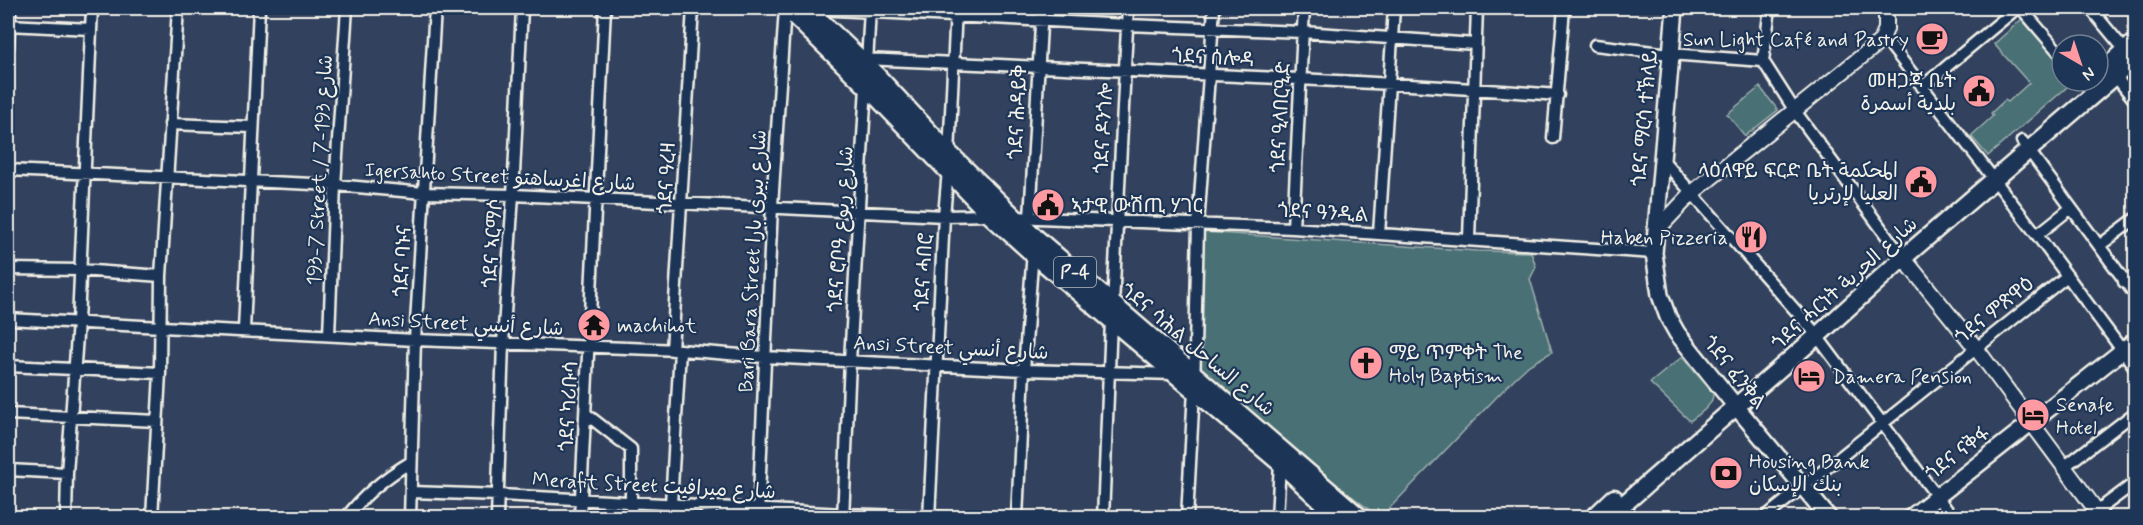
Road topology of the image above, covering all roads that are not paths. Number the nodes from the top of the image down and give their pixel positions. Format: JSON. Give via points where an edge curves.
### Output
{"nodes":[{"id":1,"x":10,"y":8,"type":"edge"},
{"id":2,"x":92,"y":8,"type":"edge"},
{"id":3,"x":178,"y":8,"type":"edge"},
{"id":4,"x":258,"y":8,"type":"edge"},
{"id":5,"x":347,"y":8,"type":"edge"},
{"id":6,"x":435,"y":8,"type":"edge"},
{"id":7,"x":522,"y":8,"type":"edge"},
{"id":8,"x":605,"y":8,"type":"edge"},
{"id":9,"x":693,"y":8,"type":"edge"},
{"id":10,"x":786,"y":8,"type":"edge"},
{"id":11,"x":796,"y":8,"type":"edge"},
{"id":12,"x":807,"y":8,"type":"edge"},
{"id":13,"x":1042,"y":8,"type":"edge"},
{"id":14,"x":1128,"y":8,"type":"edge"},
{"id":15,"x":1214,"y":8,"type":"edge"},
{"id":16,"x":1304,"y":8,"type":"edge"},
{"id":17,"x":1394,"y":8,"type":"edge"},
{"id":18,"x":1477,"y":8,"type":"edge"},
{"id":19,"x":1564,"y":8,"type":"edge"},
{"id":20,"x":1674,"y":8,"type":"edge"},
{"id":21,"x":1770,"y":8,"type":"edge"},
{"id":22,"x":1886,"y":8,"type":"edge"},
{"id":23,"x":2019,"y":8,"type":"edge"},
{"id":24,"x":2090,"y":8,"type":"edge"},
{"id":25,"x":870,"y":9,"type":"edge"},
{"id":26,"x":956,"y":12,"type":"edge"},
{"id":27,"x":1041,"y":20,"type":"junction"},
{"id":28,"x":8,"y":25,"type":"edge"},
{"id":29,"x":1127,"y":25,"type":"junction"},
{"id":30,"x":1213,"y":28,"type":"junction"},
{"id":31,"x":91,"y":29,"type":"junction"},
{"id":32,"x":1303,"y":32,"type":"junction"},
{"id":33,"x":1884,"y":37,"type":"junction"},
{"id":34,"x":1392,"y":38,"type":"junction"},
{"id":35,"x":2050,"y":43,"type":"edge"},
{"id":36,"x":1475,"y":44,"type":"junction"},
{"id":37,"x":1595,"y":45,"type":"dead end"},
{"id":38,"x":8,"y":48,"type":"edge"},
{"id":39,"x":2132,"y":52,"type":"edge"},
{"id":40,"x":1670,"y":54,"type":"junction"},
{"id":41,"x":867,"y":62,"type":"junction"},
{"id":42,"x":1763,"y":62,"type":"junction"},
{"id":43,"x":953,"y":63,"type":"junction"},
{"id":44,"x":1037,"y":68,"type":"junction"},
{"id":45,"x":1125,"y":70,"type":"junction"},
{"id":46,"x":2110,"y":70,"type":"edge"},
{"id":47,"x":1210,"y":76,"type":"junction"},
{"id":48,"x":1300,"y":80,"type":"junction"},
{"id":49,"x":1389,"y":85,"type":"junction"},
{"id":50,"x":866,"y":86,"type":"junction"},
{"id":51,"x":1922,"y":87,"type":"junction"},
{"id":52,"x":2110,"y":87,"type":"edge"},
{"id":53,"x":1474,"y":89,"type":"junction"},
{"id":54,"x":2083,"y":93,"type":"edge"},
{"id":55,"x":1558,"y":95,"type":"junction"},
{"id":56,"x":2136,"y":102,"type":"edge"},
{"id":57,"x":1795,"y":111,"type":"junction"},
{"id":58,"x":170,"y":124,"type":"junction"},
{"id":59,"x":252,"y":127,"type":"junction"},
{"id":60,"x":1553,"y":138,"type":"dead end"},
{"id":61,"x":2026,"y":145,"type":"junction"},
{"id":62,"x":949,"y":153,"type":"junction"},
{"id":63,"x":1661,"y":158,"type":"junction"},
{"id":64,"x":8,"y":170,"type":"edge"},
{"id":65,"x":948,"y":172,"type":"junction"},
{"id":66,"x":85,"y":173,"type":"junction"},
{"id":67,"x":1991,"y":175,"type":"junction"},
{"id":68,"x":167,"y":177,"type":"junction"},
{"id":69,"x":252,"y":181,"type":"junction"},
{"id":70,"x":335,"y":185,"type":"junction"},
{"id":71,"x":424,"y":193,"type":"junction"},
{"id":72,"x":1692,"y":193,"type":"junction"},
{"id":73,"x":513,"y":195,"type":"junction"},
{"id":74,"x":597,"y":199,"type":"junction"},
{"id":75,"x":683,"y":203,"type":"junction"},
{"id":76,"x":772,"y":206,"type":"junction"},
{"id":77,"x":2071,"y":208,"type":"junction"},
{"id":78,"x":859,"y":212,"type":"junction"},
{"id":79,"x":990,"y":215,"type":"junction"},
{"id":80,"x":944,"y":216,"type":"junction"},
{"id":81,"x":1023,"y":218,"type":"junction"},
{"id":82,"x":2136,"y":218,"type":"edge"},
{"id":83,"x":1116,"y":221,"type":"junction"},
{"id":84,"x":1198,"y":225,"type":"junction"},
{"id":85,"x":1293,"y":228,"type":"junction"},
{"id":86,"x":1656,"y":231,"type":"junction"},
{"id":87,"x":1379,"y":234,"type":"junction"},
{"id":88,"x":2037,"y":235,"type":"junction"},
{"id":89,"x":1035,"y":237,"type":"junction"},
{"id":90,"x":1469,"y":239,"type":"junction"},
{"id":91,"x":2099,"y":246,"type":"junction"},
{"id":92,"x":1654,"y":253,"type":"junction"},
{"id":93,"x":1033,"y":254,"type":"junction"},
{"id":94,"x":1900,"y":254,"type":"junction"},
{"id":95,"x":8,"y":269,"type":"edge"},
{"id":96,"x":80,"y":270,"type":"junction"},
{"id":97,"x":2136,"y":274,"type":"edge"},
{"id":98,"x":161,"y":276,"type":"junction"},
{"id":99,"x":2067,"y":276,"type":"junction"},
{"id":100,"x":2124,"y":282,"type":"junction"},
{"id":101,"x":2136,"y":296,"type":"edge"},
{"id":102,"x":1112,"y":313,"type":"junction"},
{"id":103,"x":8,"y":319,"type":"edge"},
{"id":104,"x":78,"y":322,"type":"junction"},
{"id":105,"x":160,"y":326,"type":"junction"},
{"id":106,"x":244,"y":330,"type":"junction"},
{"id":107,"x":1814,"y":332,"type":"junction"},
{"id":108,"x":328,"y":335,"type":"junction"},
{"id":109,"x":415,"y":340,"type":"junction"},
{"id":110,"x":2136,"y":340,"type":"edge"},
{"id":111,"x":503,"y":343,"type":"junction"},
{"id":112,"x":589,"y":347,"type":"junction"},
{"id":113,"x":1976,"y":348,"type":"junction"},
{"id":114,"x":676,"y":350,"type":"junction"},
{"id":115,"x":2122,"y":351,"type":"junction"},
{"id":116,"x":764,"y":357,"type":"junction"},
{"id":117,"x":849,"y":361,"type":"junction"},
{"id":118,"x":936,"y":365,"type":"junction"},
{"id":119,"x":8,"y":366,"type":"edge"},
{"id":120,"x":75,"y":368,"type":"junction"},
{"id":121,"x":2136,"y":369,"type":"edge"},
{"id":122,"x":1024,"y":370,"type":"junction"},
{"id":123,"x":1110,"y":371,"type":"junction"},
{"id":124,"x":160,"y":373,"type":"junction"},
{"id":125,"x":1174,"y":374,"type":"junction"},
{"id":126,"x":1194,"y":382,"type":"junction"},
{"id":127,"x":1732,"y":402,"type":"junction"},
{"id":128,"x":2136,"y":412,"type":"edge"},
{"id":129,"x":8,"y":414,"type":"edge"},
{"id":130,"x":586,"y":414,"type":"junction"},
{"id":131,"x":71,"y":417,"type":"junction"},
{"id":132,"x":157,"y":421,"type":"junction"},
{"id":133,"x":2031,"y":423,"type":"junction"},
{"id":134,"x":1881,"y":424,"type":"junction"},
{"id":135,"x":1283,"y":458,"type":"junction"},
{"id":136,"x":411,"y":462,"type":"junction"},
{"id":137,"x":2064,"y":467,"type":"junction"},
{"id":138,"x":8,"y":470,"type":"edge"},
{"id":139,"x":67,"y":473,"type":"junction"},
{"id":140,"x":2136,"y":482,"type":"edge"},
{"id":141,"x":1804,"y":486,"type":"junction"},
{"id":142,"x":411,"y":492,"type":"junction"},
{"id":143,"x":499,"y":495,"type":"junction"},
{"id":144,"x":1937,"y":496,"type":"junction"},
{"id":145,"x":581,"y":499,"type":"junction"},
{"id":146,"x":632,"y":502,"type":"junction"},
{"id":147,"x":671,"y":504,"type":"junction"},
{"id":148,"x":715,"y":506,"type":"junction"},
{"id":149,"x":758,"y":513,"type":"edge"},
{"id":150,"x":2099,"y":514,"type":"edge"},
{"id":151,"x":843,"y":516,"type":"edge"},
{"id":152,"x":929,"y":516,"type":"edge"},
{"id":153,"x":66,"y":518,"type":"edge"},
{"id":154,"x":152,"y":518,"type":"edge"},
{"id":155,"x":346,"y":518,"type":"edge"},
{"id":156,"x":410,"y":518,"type":"edge"},
{"id":157,"x":497,"y":518,"type":"edge"},
{"id":158,"x":580,"y":518,"type":"edge"},
{"id":159,"x":631,"y":518,"type":"edge"},
{"id":160,"x":704,"y":518,"type":"edge"},
{"id":161,"x":966,"y":518,"type":"edge"},
{"id":162,"x":1017,"y":518,"type":"edge"},
{"id":163,"x":1103,"y":518,"type":"edge"},
{"id":164,"x":1187,"y":518,"type":"edge"},
{"id":165,"x":1277,"y":518,"type":"edge"},
{"id":166,"x":1339,"y":518,"type":"edge"},
{"id":167,"x":1361,"y":518,"type":"edge"},
{"id":168,"x":1593,"y":518,"type":"edge"},
{"id":169,"x":1608,"y":518,"type":"edge"},
{"id":170,"x":1764,"y":518,"type":"edge"},
{"id":171,"x":1830,"y":518,"type":"edge"},
{"id":172,"x":1910,"y":518,"type":"edge"},
{"id":173,"x":1953,"y":518,"type":"edge"}],
"edges":[{"from":1,"to":28,"type":"street"},
{"from":2,"to":31,"type":"street"},
{"from":3,"to":58,"type":"street"},
{"from":4,"to":59,"type":"street"},
{"from":5,"to":70,"type":"street","name":"193-7 Street / شارع 193-7"},
{"from":6,"to":71,"type":"street","name":"ጎደና ባኑና"},
{"from":7,"to":73,"type":"street","name":"ጎደና ኣርማሶ"},
{"from":8,"to":74,"type":"street","name":"ጎደና ካሪቡሳ"},
{"from":9,"to":75,"type":"street","name":"ጎደና ዓረዛ"},
{"from":10,"to":50,"type":"main road","name":"ጎደና ሳሕል شارع الساحل","number":"P-4"},
{"from":10,"to":76,"type":"street","name":"Bari Bara Street شارع بيرى بارا"},
{"from":11,"to":12,"type":"street"},
{"from":12,"to":25,"type":"street"},
{"from":12,"to":41,"type":"main road","name":"ጎደና ሳሕል شارع الساحل","number":"P-4"},
{"from":13,"to":27,"type":"street","name":"ጎደና ሕዳይቅ"},
{"from":14,"to":29,"type":"street","name":"ጎደና ዶንጎሎ"},
{"from":15,"to":30,"type":"street"},
{"from":16,"to":32,"type":"street","name":"ጎደና ዒላበርዒድ"},
{"from":17,"to":34,"type":"street"},
{"from":18,"to":36,"type":"street"},
{"from":19,"to":55,"type":"street"},
{"from":20,"to":40,"type":"main road","name":"ጎደና ማርሳ ተኽላይ"},
{"from":21,"to":42,"type":"street"},
{"from":22,"to":33,"type":"street"},
{"from":23,"to":35,"type":"street"},
{"from":23,"to":51,"type":"street"},
{"from":24,"to":39,"type":"street"},
{"from":25,"to":26,"type":"street"},
{"from":25,"to":41,"type":"street","name":"ጎደና ሮቦዓ شارع ربوع"},
{"from":26,"to":27,"type":"street"},
{"from":26,"to":43,"type":"street","name":"ጎደና ሓበሮ"},
{"from":27,"to":29,"type":"street"},
{"from":27,"to":44,"type":"street","name":"ጎደና ሕዳይቅ"},
{"from":28,"to":31,"type":"street"},
{"from":28,"to":38,"type":"street"},
{"from":29,"to":30,"type":"street"},
{"from":29,"to":45,"type":"street","name":"ጎደና ዶንጎሎ"},
{"from":30,"to":32,"type":"street"},
{"from":30,"to":47,"type":"street"},
{"from":31,"to":66,"type":"street"},
{"from":32,"to":34,"type":"street"},
{"from":32,"to":48,"type":"street","name":"ጎደና ዒላበርዒድ"},
{"from":33,"to":51,"type":"street"},
{"from":33,"to":57,"type":"street"},
{"from":34,"to":36,"type":"street"},
{"from":34,"to":49,"type":"street"},
{"from":36,"to":53,"type":"street"},
{"from":37,"to":40,"type":"street"},
{"from":39,"to":46,"type":"main road","name":"ጎደና ሓርነት شارع الحرية"},
{"from":40,"to":42,"type":"street"},
{"from":40,"to":63,"type":"main road","name":"ጎደና ማርሳ ተኽላይ"},
{"from":41,"to":43,"type":"street","name":"ጎደና ሰሎዳ"},
{"from":41,"to":50,"type":"street","name":"ጎደና ሮቦዓ شارع ربوع"},
{"from":41,"to":62,"type":"main road","name":"ጎደና ሳሕል شارع الساحل","number":"P-4"},
{"from":42,"to":57,"type":"street"},
{"from":43,"to":44,"type":"street","name":"ጎደና ሰሎዳ"},
{"from":43,"to":62,"type":"street","name":"ጎደና ሓበሮ"},
{"from":44,"to":45,"type":"street","name":"ጎደና ሰሎዳ"},
{"from":44,"to":81,"type":"street","name":"ጎደና ሕዳይቅ"},
{"from":45,"to":47,"type":"street","name":"ጎደና ሰሎዳ"},
{"from":45,"to":83,"type":"street","name":"ጎደና ዶንጎሎ"},
{"from":47,"to":48,"type":"street","name":"ጎደና ሰሎዳ"},
{"from":47,"to":84,"type":"street"},
{"from":48,"to":49,"type":"street","name":"ጎደና ሰሎዳ"},
{"from":48,"to":85,"type":"street","name":"ጎደና ዒላበርዒድ"},
{"from":49,"to":53,"type":"street","name":"ጎደና ሰሎዳ"},
{"from":49,"to":87,"type":"street"},
{"from":50,"to":65,"type":"main road","name":"ጎደና ሳሕል شارع الساحل","number":"P-4"},
{"from":50,"to":78,"type":"street","name":"ጎደና ሮቦዓ شارع ربوع"},
{"from":51,"to":67,"type":"street"},
{"from":52,"to":56,"type":"street"},
{"from":53,"to":55,"type":"street","name":"ጎደና ሰሎዳ"},
{"from":53,"to":90,"type":"street"},
{"from":54,"to":61,"type":"main road","name":"ጎደና ሓርነት شارع الحرية"},
{"from":55,"to":60,"type":"street"},
{"from":57,"to":72,"type":"street"},
{"from":57,"to":94,"type":"street"},
{"from":58,"to":59,"type":"street"},
{"from":58,"to":68,"type":"street"},
{"from":59,"to":69,"type":"street"},
{"from":61,"to":67,"type":"main road","name":"ጎደና ሓርነት شارع الحرية"},
{"from":61,"to":77,"type":"street"},
{"from":62,"to":65,"type":"street","name":"ጎደና ሓበሮ"},
{"from":62,"to":81,"type":"main road","name":"ጎደና ሳሕል شارع الساحل","number":"P-4"},
{"from":63,"to":72,"type":"street"},
{"from":63,"to":86,"type":"main road","name":"ጎደና ማርሳ ተኽላይ"},
{"from":64,"to":66,"type":"street","name":"Igersahto Street شارع اغرساهتو"},
{"from":65,"to":79,"type":"main road","name":"ጎደና ሳሕል شارع الساحل","number":"P-4"},
{"from":65,"to":80,"type":"street","name":"ጎደና ሓበሮ"},
{"from":66,"to":68,"type":"street","name":"Igersahto Street شارع اغرساهتو"},
{"from":66,"to":96,"type":"street"},
{"from":67,"to":88,"type":"street"},
{"from":67,"to":94,"type":"main road","name":"ጎደና ሓርነት شارع الحرية"},
{"from":68,"to":69,"type":"street","name":"Igersahto Street شارع اغرساهتو"},
{"from":68,"to":98,"type":"street"},
{"from":69,"to":70,"type":"street","name":"Igersahto Street شارع اغرساهتو"},
{"from":69,"to":106,"type":"street"},
{"from":70,"to":71,"type":"street","name":"Igersahto Street شارع اغرساهتو"},
{"from":70,"to":108,"type":"street","name":"193-7 Street / شارع 193-7"},
{"from":71,"to":73,"type":"street","name":"Igersahto Street شارع اغرساهتو"},
{"from":71,"to":109,"type":"street","name":"ጎደና ባኑና"},
{"from":72,"to":86,"type":"street"},
{"from":72,"to":107,"type":"street"},
{"from":73,"to":74,"type":"street","name":"Igersahto Street شارع اغرساهتو"},
{"from":73,"to":111,"type":"street","name":"ጎደና ኣርማሶ"},
{"from":74,"to":75,"type":"street","name":"Igersahto Street شارع اغرساهتو"},
{"from":74,"to":112,"type":"street","name":"ጎደና ካሪቡሳ"},
{"from":75,"to":76,"type":"street","name":"Igersahto Street شارع اغرساهتو"},
{"from":75,"to":114,"type":"street","name":"ጎደና ዓረዛ"},
{"from":76,"to":78,"type":"street","name":"Igersahto Street شارع اغرساهتو"},
{"from":76,"to":116,"type":"street","name":"Bari Bara Street شارع بيرى بارا"},
{"from":77,"to":88,"type":"street"},
{"from":77,"to":91,"type":"street"},
{"from":78,"to":80,"type":"street","name":"Igersahto Street شارع اغرساهتو"},
{"from":78,"to":117,"type":"street","name":"ጎደና ሮቦዓ شارع ربوع"},
{"from":79,"to":80,"type":"street","name":"Igersahto Street شارع اغرساهتو"},
{"from":79,"to":81,"type":"street","name":"ጎደና ዓንዲል"},
{"from":79,"to":93,"type":"main road","name":"ጎደና ሳሕል شارع الساحل","number":"P-4"},
{"from":80,"to":118,"type":"street","name":"ጎደና ሓበሮ"},
{"from":81,"to":83,"type":"street","name":"ጎደና ዓንዲል"},
{"from":81,"to":89,"type":"main road","name":"ጎደና ሳሕል شارع الساحل","number":"P-4"},
{"from":82,"to":91,"type":"street"},
{"from":83,"to":84,"type":"street","name":"ጎደና ዓንዲል"},
{"from":83,"to":102,"type":"street","name":"ጎደና ዶንጎሎ"},
{"from":84,"to":85,"type":"street","name":"ጎደና ዓንዲል"},
{"from":84,"to":126,"type":"street"},
{"from":85,"to":87,"type":"street","name":"ጎደና ዓንዲል"},
{"from":86,"to":92,"type":"main road","name":"ጎደና ፈንቅል"},
{"from":87,"to":90,"type":"street","name":"ጎደና ዓንዲል"},
{"from":88,"to":99,"type":"street"},
{"from":89,"to":93,"type":"street"},
{"from":89,"to":102,"type":"main road","name":"ጎደና ሳሕል شارع الساحل","number":"P-4"},
{"from":90,"to":92,"type":"street","name":"ጎደና ዓንዲል"},
{"from":91,"to":100,"type":"street"},
{"from":92,"to":127,"type":"main road","name":"ጎደና ፈንቅል","via":[[1660,295],[1668,317]]},
{"from":93,"to":102,"type":"main road","name":"ጎደና ሳሕል شارع الساحل","number":"P-4"},
{"from":93,"to":122,"type":"street"},
{"from":94,"to":107,"type":"main road","name":"ጎደና ሓርነት شارع الحرية"},
{"from":94,"to":113,"type":"street"},
{"from":95,"to":96,"type":"street"},
{"from":96,"to":98,"type":"street"},
{"from":96,"to":104,"type":"street"},
{"from":97,"to":100,"type":"street"},
{"from":98,"to":105,"type":"street"},
{"from":99,"to":113,"type":"street","name":"ጎደና ምጽዋዕ"},
{"from":99,"to":115,"type":"street"},
{"from":100,"to":101,"type":"street"},
{"from":102,"to":123,"type":"street","name":"ጎደና ዶንጎሎ"},
{"from":102,"to":125,"type":"main road","name":"ጎደና ሳሕል شارع الساحل","number":"P-4"},
{"from":102,"to":126,"type":"main road","name":"ጎደና ሳሕል شارع الساحل","number":"P-4"},
{"from":103,"to":104,"type":"street","name":"Ansi Street شارع أنسي"},
{"from":104,"to":105,"type":"street","name":"Ansi Street شارع أنسي"},
{"from":104,"to":120,"type":"street"},
{"from":105,"to":106,"type":"street","name":"Ansi Street شارع أنسي"},
{"from":105,"to":124,"type":"street"},
{"from":106,"to":108,"type":"street","name":"Ansi Street شارع أنسي"},
{"from":107,"to":127,"type":"main road","name":"ጎደና ሓርነት شارع الحرية"},
{"from":107,"to":134,"type":"street"},
{"from":108,"to":109,"type":"street","name":"Ansi Street شارع أنسي"},
{"from":109,"to":111,"type":"street","name":"Ansi Street شارع أنسي"},
{"from":109,"to":136,"type":"street","name":"ጎደና ባኑና"},
{"from":110,"to":115,"type":"main road","name":"ጎደና ናቅፋ"},
{"from":111,"to":112,"type":"street","name":"Ansi Street شارع أنسي"},
{"from":111,"to":143,"type":"street","name":"ጎደና ኣርማሶ"},
{"from":112,"to":114,"type":"street","name":"Ansi Street شارع أنسي"},
{"from":112,"to":130,"type":"street","name":"ጎደና ካሪቡሳ"},
{"from":113,"to":133,"type":"street"},
{"from":113,"to":134,"type":"street","name":"ጎደና ምጽዋዕ"},
{"from":114,"to":116,"type":"street","name":"Ansi Street شارع أنسي"},
{"from":114,"to":147,"type":"street","name":"ጎደና ዓረዛ"},
{"from":115,"to":121,"type":"street"},
{"from":115,"to":133,"type":"main road","name":"ጎደና ናቅፋ"},
{"from":116,"to":117,"type":"street","name":"Ansi Street شارع أنسي"},
{"from":116,"to":149,"type":"street","name":"Bari Bara Street شارع بيرى بارا"},
{"from":117,"to":118,"type":"street","name":"Ansi Street شارع أنسي"},
{"from":117,"to":151,"type":"street","name":"ጎደና ሮቦዓ شارع ربوع"},
{"from":118,"to":122,"type":"street","name":"Ansi Street شارع أنسي"},
{"from":118,"to":152,"type":"street","name":"ጎደና ሓበሮ"},
{"from":119,"to":120,"type":"street"},
{"from":120,"to":124,"type":"street"},
{"from":120,"to":131,"type":"street"},
{"from":122,"to":123,"type":"street","name":"Ansi Street شارع أنسي"},
{"from":122,"to":162,"type":"street"},
{"from":123,"to":125,"type":"street","name":"Ansi Street شارع أنسي"},
{"from":123,"to":163,"type":"street","name":"ጎደና ዶንጎሎ"},
{"from":124,"to":132,"type":"street"},
{"from":125,"to":126,"type":"main road","name":"ጎደና ሳሕል شارع الساحل","number":"P-4"},
{"from":126,"to":135,"type":"main road","name":"ጎደና ሳሕል شارع الساحل","number":"P-4"},
{"from":126,"to":164,"type":"street"},
{"from":127,"to":141,"type":"main road","name":"ጎደና ፈንቅል"},
{"from":127,"to":168,"type":"main road","name":"ጎደና ሓርነት شارع الحرية"},
{"from":127,"to":169,"type":"main road","name":"ጎደና ሓርነት شارع الحرية"},
{"from":128,"to":137,"type":"street"},
{"from":129,"to":131,"type":"street"},
{"from":130,"to":145,"type":"street","name":"ጎደና ካሪቡሳ"},
{"from":130,"to":146,"type":"street","via":[[631,449]]},
{"from":131,"to":132,"type":"street"},
{"from":131,"to":139,"type":"street"},
{"from":132,"to":154,"type":"street"},
{"from":133,"to":137,"type":"street"},
{"from":133,"to":144,"type":"main road","name":"ጎደና ናቅፋ"},
{"from":134,"to":141,"type":"street","name":"ጎደና ምጽዋዕ"},
{"from":134,"to":144,"type":"street"},
{"from":135,"to":165,"type":"street"},
{"from":135,"to":166,"type":"main road","name":"ጎደና ሳሕል شارع الساحل","number":"P-4"},
{"from":135,"to":167,"type":"main road","name":"ጎደና ሳሕል شارع الساحل","number":"P-4"},
{"from":136,"to":142,"type":"street","name":"ጎደና ባኑና"},
{"from":136,"to":155,"type":"street","via":[[372,489]]},
{"from":137,"to":150,"type":"street"},
{"from":138,"to":139,"type":"street"},
{"from":139,"to":153,"type":"street"},
{"from":140,"to":150,"type":"street"},
{"from":141,"to":170,"type":"street","name":"ጎደና ምጽዋዕ"},
{"from":141,"to":171,"type":"main road","name":"ጎደና ፈንቅል"},
{"from":142,"to":143,"type":"street","name":"Merafit Street شارع ميرافيت"},
{"from":142,"to":156,"type":"street","name":"ጎደና ባኑና"},
{"from":143,"to":145,"type":"street","name":"Merafit Street شارع ميرافيت"},
{"from":143,"to":157,"type":"street","name":"ጎደና ኣርማሶ"},
{"from":144,"to":172,"type":"main road","name":"ጎደና ናቅፋ"},
{"from":144,"to":173,"type":"street"},
{"from":145,"to":146,"type":"street","name":"Merafit Street شارع ميرافيت"},
{"from":145,"to":158,"type":"street","name":"ጎደና ካሪቡሳ"},
{"from":146,"to":147,"type":"street","name":"Merafit Street شارع ميرافيت"},
{"from":146,"to":159,"type":"street"},
{"from":147,"to":148,"type":"street","name":"Merafit Street شارع ميرافيت"},
{"from":148,"to":149,"type":"street","name":"Merafit Street شارع ميرافيت"},
{"from":148,"to":160,"type":"street"},
{"from":149,"to":151,"type":"street","name":"Merafit Street شارع ميرافيت"},
{"from":151,"to":152,"type":"street","name":"Merafit Street شارع ميرافيت"},
{"from":152,"to":161,"type":"street","name":"Merafit Street شارع ميرافيت"}]}
